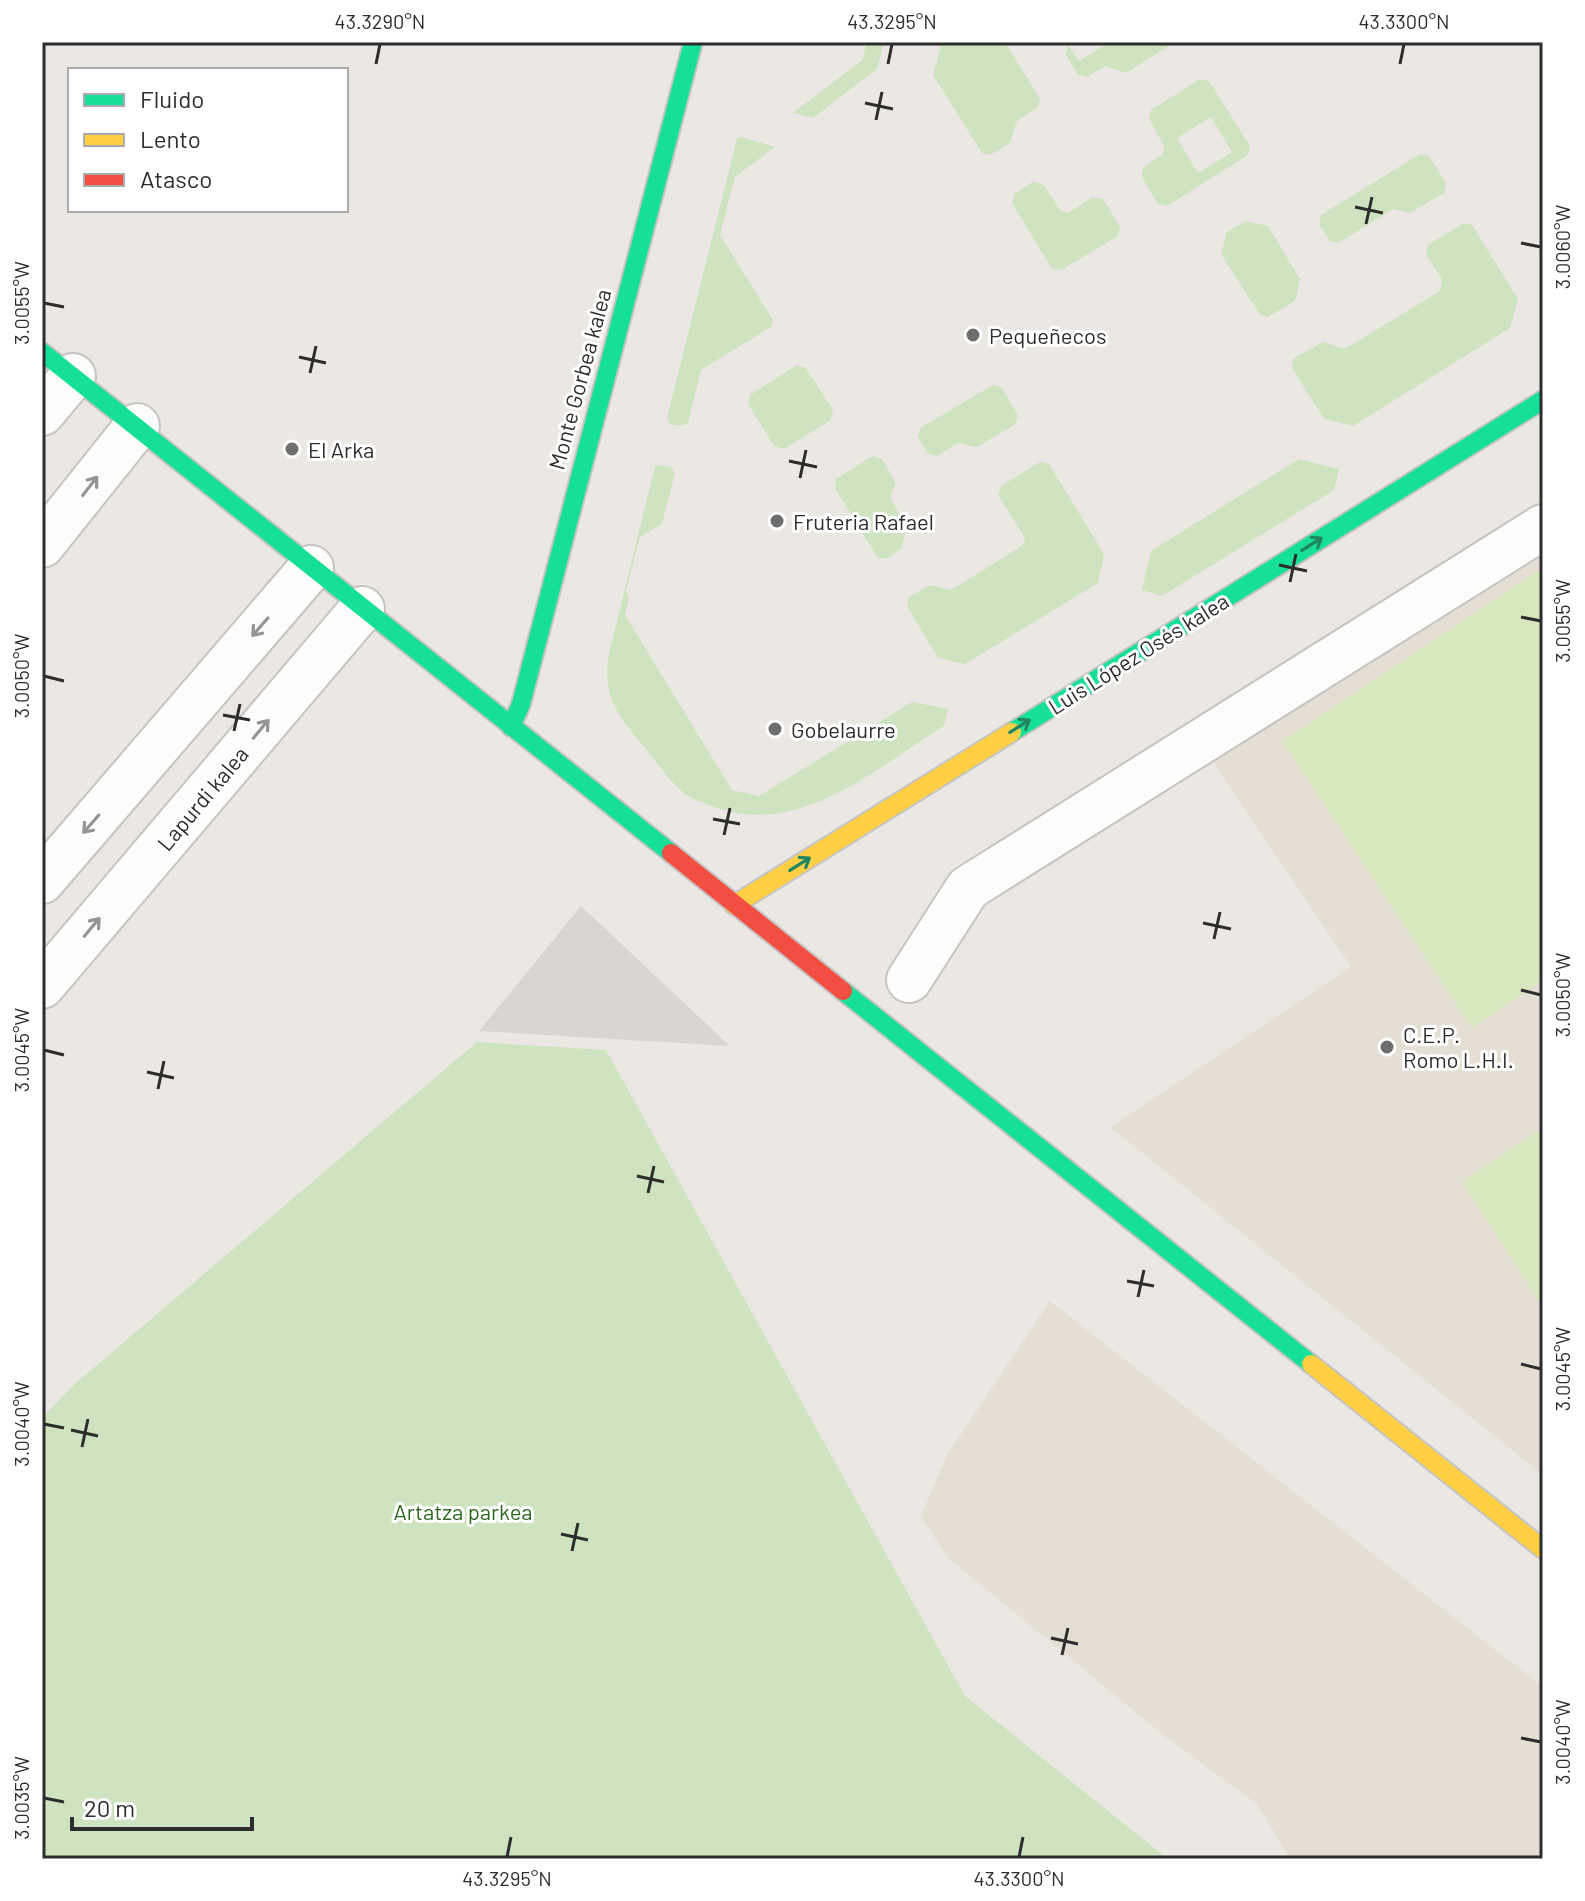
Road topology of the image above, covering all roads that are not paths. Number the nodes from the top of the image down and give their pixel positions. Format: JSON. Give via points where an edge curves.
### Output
{"nodes":[{"id":1,"x":693,"y":42,"type":"edge"},
{"id":2,"x":57,"y":364,"type":"edge"},
{"id":3,"x":1543,"y":400,"type":"edge"},
{"id":4,"x":42,"y":413,"type":"edge"},
{"id":5,"x":137,"y":426,"type":"junction"},
{"id":6,"x":1543,"y":527,"type":"edge"},
{"id":7,"x":42,"y":545,"type":"edge"},
{"id":8,"x":311,"y":568,"type":"junction"},
{"id":9,"x":362,"y":609,"type":"junction"},
{"id":10,"x":511,"y":727,"type":"junction"},
{"id":11,"x":42,"y":881,"type":"edge"},
{"id":12,"x":734,"y":905,"type":"junction"},
{"id":13,"x":909,"y":980,"type":"dead end"},
{"id":14,"x":42,"y":986,"type":"edge"},
{"id":15,"x":1543,"y":1549,"type":"edge"}],
"edges":[{"from":1,"to":10,"type":"street","name":"Monte Gorbea kalea"},
{"from":2,"to":4,"type":"street"},
{"from":2,"to":5,"type":"street"},
{"from":12,"to":3,"type":"street","name":"Luis López Osés kalea","one_way":true},
{"from":7,"to":5,"type":"street","one_way":true},
{"from":5,"to":8,"type":"street"},
{"from":6,"to":13,"type":"street","via":[[968,888]]},
{"from":8,"to":9,"type":"street"},
{"from":8,"to":11,"type":"street","one_way":true},
{"from":9,"to":10,"type":"street"},
{"from":14,"to":9,"type":"street","name":"Lapurdi kalea","one_way":true},
{"from":10,"to":12,"type":"street"},
{"from":12,"to":15,"type":"street"}]}
